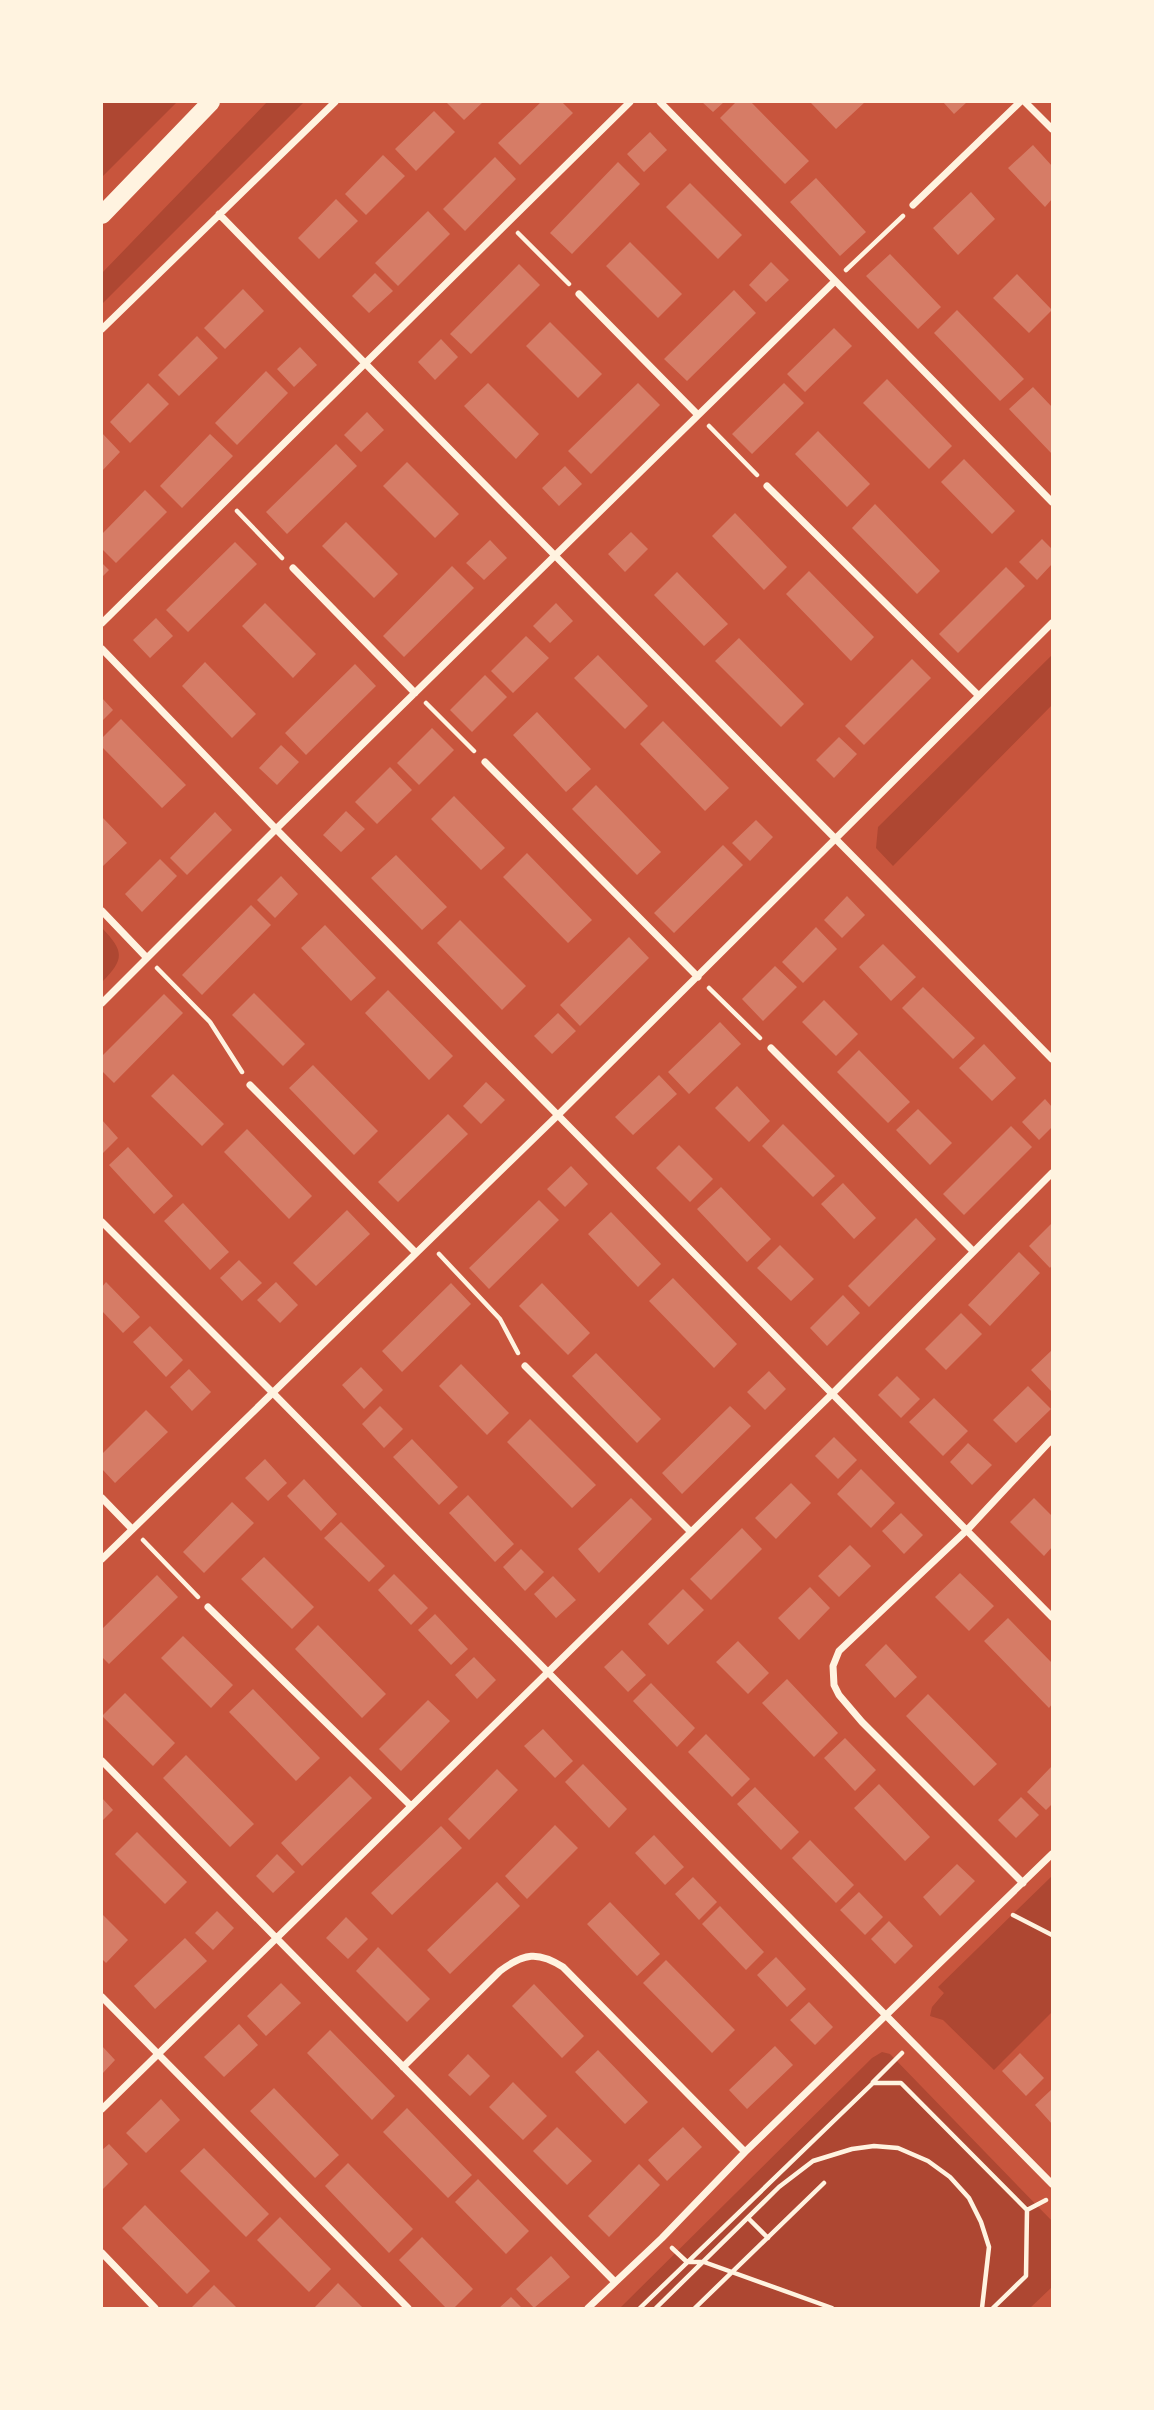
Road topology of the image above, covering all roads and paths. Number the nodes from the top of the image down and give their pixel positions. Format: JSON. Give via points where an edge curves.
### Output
{"nodes":[{"id":1,"x":211,"y":102,"type":"edge"},
{"id":2,"x":335,"y":102,"type":"edge"},
{"id":3,"x":630,"y":102,"type":"edge"},
{"id":4,"x":660,"y":102,"type":"edge"},
{"id":5,"x":1023,"y":102,"type":"edge"},
{"id":6,"x":1052,"y":129,"type":"edge"},
{"id":7,"x":913,"y":205,"type":"joint"},
{"id":8,"x":219,"y":214,"type":"junction"},
{"id":9,"x":102,"y":215,"type":"edge"},
{"id":10,"x":508,"y":222,"type":"junction"},
{"id":11,"x":835,"y":281,"type":"junction"},
{"id":12,"x":579,"y":295,"type":"joint"},
{"id":13,"x":102,"y":329,"type":"edge"},
{"id":14,"x":365,"y":363,"type":"junction"},
{"id":15,"x":698,"y":415,"type":"junction"},
{"id":16,"x":767,"y":485,"type":"joint"},
{"id":17,"x":227,"y":500,"type":"junction"},
{"id":18,"x":1052,"y":502,"type":"edge"},
{"id":19,"x":556,"y":556,"type":"junction"},
{"id":20,"x":293,"y":568,"type":"joint"},
{"id":21,"x":1052,"y":623,"type":"edge"},
{"id":22,"x":102,"y":624,"type":"edge"},
{"id":23,"x":102,"y":649,"type":"edge"},
{"id":24,"x":415,"y":693,"type":"junction"},
{"id":25,"x":978,"y":695,"type":"junction"},
{"id":26,"x":485,"y":762,"type":"joint"},
{"id":27,"x":276,"y":829,"type":"junction"},
{"id":28,"x":836,"y":837,"type":"junction"},
{"id":29,"x":102,"y":911,"type":"edge"},
{"id":30,"x":147,"y":958,"type":"junction"},
{"id":31,"x":698,"y":977,"type":"junction"},
{"id":32,"x":102,"y":1003,"type":"edge"},
{"id":33,"x":771,"y":1048,"type":"joint"},
{"id":34,"x":1052,"y":1059,"type":"edge"},
{"id":35,"x":250,"y":1085,"type":"joint"},
{"id":36,"x":559,"y":1114,"type":"junction"},
{"id":37,"x":1052,"y":1173,"type":"edge"},
{"id":38,"x":102,"y":1222,"type":"edge"},
{"id":39,"x":427,"y":1242,"type":"junction"},
{"id":40,"x":973,"y":1251,"type":"junction"},
{"id":41,"x":416,"y":1253,"type":"junction"},
{"id":42,"x":525,"y":1366,"type":"joint"},
{"id":43,"x":274,"y":1393,"type":"junction"},
{"id":44,"x":833,"y":1393,"type":"junction"},
{"id":45,"x":1052,"y":1439,"type":"edge"},
{"id":46,"x":102,"y":1498,"type":"edge"},
{"id":47,"x":132,"y":1529,"type":"junction"},
{"id":48,"x":968,"y":1529,"type":"junction"},
{"id":49,"x":690,"y":1531,"type":"junction"},
{"id":50,"x":102,"y":1559,"type":"edge"},
{"id":51,"x":208,"y":1607,"type":"joint"},
{"id":52,"x":1052,"y":1617,"type":"edge"},
{"id":53,"x":547,"y":1672,"type":"junction"},
{"id":54,"x":102,"y":1761,"type":"edge"},
{"id":55,"x":411,"y":1806,"type":"junction"},
{"id":56,"x":1052,"y":1854,"type":"edge"},
{"id":57,"x":1023,"y":1884,"type":"junction"},
{"id":58,"x":997,"y":1908,"type":"junction"},
{"id":59,"x":1052,"y":1935,"type":"edge"},
{"id":60,"x":277,"y":1938,"type":"junction"},
{"id":61,"x":102,"y":1997,"type":"edge"},
{"id":62,"x":886,"y":2016,"type":"junction"},
{"id":63,"x":912,"y":2043,"type":"junction"},
{"id":64,"x":157,"y":2053,"type":"junction"},
{"id":65,"x":403,"y":2067,"type":"junction"},
{"id":66,"x":873,"y":2082,"type":"junction"},
{"id":67,"x":102,"y":2109,"type":"edge"},
{"id":68,"x":745,"y":2152,"type":"junction"},
{"id":69,"x":824,"y":2183,"type":"dead end"},
{"id":70,"x":1052,"y":2184,"type":"edge"},
{"id":71,"x":1052,"y":2196,"type":"edge"},
{"id":72,"x":1027,"y":2210,"type":"junction"},
{"id":73,"x":748,"y":2218,"type":"junction"},
{"id":74,"x":662,"y":2238,"type":"junction"},
{"id":75,"x":768,"y":2238,"type":"junction"},
{"id":76,"x":102,"y":2253,"type":"edge"},
{"id":77,"x":687,"y":2262,"type":"junction"},
{"id":78,"x":704,"y":2262,"type":"junction"},
{"id":79,"x":733,"y":2272,"type":"junction"},
{"id":80,"x":615,"y":2282,"type":"junction"},
{"id":81,"x":155,"y":2308,"type":"edge"},
{"id":82,"x":408,"y":2308,"type":"edge"},
{"id":83,"x":588,"y":2308,"type":"edge"},
{"id":84,"x":640,"y":2308,"type":"edge"},
{"id":85,"x":656,"y":2308,"type":"edge"},
{"id":86,"x":695,"y":2308,"type":"edge"},
{"id":87,"x":832,"y":2308,"type":"edge"},
{"id":88,"x":982,"y":2308,"type":"edge"},
{"id":89,"x":993,"y":2308,"type":"edge"}],
"edges":[{"from":1,"to":9,"type":"main road"},
{"from":2,"to":8,"type":"street"},
{"from":3,"to":10,"type":"street"},
{"from":4,"to":11,"type":"street"},
{"from":5,"to":6,"type":"street"},
{"from":5,"to":7,"type":"street"},
{"from":7,"to":11,"type":"path"},
{"from":8,"to":13,"type":"street"},
{"from":8,"to":14,"type":"street"},
{"from":10,"to":12,"type":"path"},
{"from":10,"to":14,"type":"street"},
{"from":11,"to":15,"type":"street"},
{"from":11,"to":18,"type":"street"},
{"from":12,"to":15,"type":"street"},
{"from":14,"to":17,"type":"street"},
{"from":14,"to":19,"type":"street"},
{"from":15,"to":16,"type":"path"},
{"from":15,"to":19,"type":"street"},
{"from":16,"to":25,"type":"street"},
{"from":17,"to":20,"type":"path"},
{"from":17,"to":22,"type":"street"},
{"from":19,"to":24,"type":"street"},
{"from":19,"to":28,"type":"street"},
{"from":20,"to":24,"type":"street"},
{"from":21,"to":25,"type":"street"},
{"from":23,"to":27,"type":"street"},
{"from":24,"to":26,"type":"path"},
{"from":24,"to":27,"type":"street"},
{"from":25,"to":28,"type":"street"},
{"from":26,"to":31,"type":"street"},
{"from":27,"to":30,"type":"street"},
{"from":27,"to":36,"type":"street"},
{"from":28,"to":31,"type":"street"},
{"from":28,"to":34,"type":"street"},
{"from":29,"to":30,"type":"street"},
{"from":30,"to":32,"type":"street"},
{"from":30,"to":35,"type":"path","via":[[210,1022]]},
{"from":31,"to":33,"type":"path"},
{"from":31,"to":36,"type":"street"},
{"from":33,"to":40,"type":"street"},
{"from":35,"to":41,"type":"street"},
{"from":36,"to":39,"type":"street"},
{"from":36,"to":44,"type":"street"},
{"from":37,"to":40,"type":"street"},
{"from":38,"to":43,"type":"street"},
{"from":39,"to":41,"type":"street"},
{"from":39,"to":42,"type":"path","via":[[500,1319]]},
{"from":40,"to":44,"type":"street"},
{"from":41,"to":43,"type":"street"},
{"from":42,"to":49,"type":"street"},
{"from":43,"to":47,"type":"street"},
{"from":43,"to":53,"type":"street"},
{"from":44,"to":48,"type":"street"},
{"from":44,"to":49,"type":"street"},
{"from":45,"to":48,"type":"street"},
{"from":46,"to":47,"type":"street"},
{"from":47,"to":50,"type":"street"},
{"from":47,"to":51,"type":"path"},
{"from":48,"to":52,"type":"street"},
{"from":48,"to":57,"type":"street","via":[[839,1651],[833,1666],[834,1685],[862,1723]]},
{"from":49,"to":53,"type":"street"},
{"from":51,"to":55,"type":"street"},
{"from":53,"to":55,"type":"street"},
{"from":53,"to":62,"type":"street"},
{"from":54,"to":60,"type":"street"},
{"from":55,"to":60,"type":"street"},
{"from":56,"to":57,"type":"street"},
{"from":57,"to":58,"type":"street"},
{"from":58,"to":59,"type":"path"},
{"from":58,"to":62,"type":"street"},
{"from":60,"to":64,"type":"street"},
{"from":60,"to":65,"type":"street"},
{"from":61,"to":64,"type":"street"},
{"from":62,"to":63,"type":"street"},
{"from":62,"to":68,"type":"street"},
{"from":63,"to":66,"type":"path"},
{"from":63,"to":70,"type":"street"},
{"from":64,"to":67,"type":"street"},
{"from":64,"to":82,"type":"street"},
{"from":65,"to":68,"type":"street","via":[[500,1971],[513,1961],[538,1955],[563,1967]]},
{"from":65,"to":80,"type":"street"},
{"from":66,"to":72,"type":"path","via":[[901,2083]]},
{"from":66,"to":77,"type":"path"},
{"from":68,"to":74,"type":"street"},
{"from":69,"to":75,"type":"path"},
{"from":71,"to":72,"type":"path"},
{"from":72,"to":89,"type":"path","via":[[1026,2276]]},
{"from":73,"to":75,"type":"path"},
{"from":73,"to":78,"type":"path"},
{"from":73,"to":88,"type":"path","via":[[813,2161],[852,2149],[898,2148],[928,2161],[969,2198],[989,2247]]},
{"from":74,"to":77,"type":"path"},
{"from":74,"to":80,"type":"street"},
{"from":75,"to":79,"type":"path"},
{"from":76,"to":81,"type":"street"},
{"from":77,"to":78,"type":"path"},
{"from":77,"to":84,"type":"path"},
{"from":78,"to":79,"type":"path"},
{"from":78,"to":85,"type":"path"},
{"from":79,"to":86,"type":"path"},
{"from":79,"to":87,"type":"path"},
{"from":80,"to":83,"type":"street"}]}
